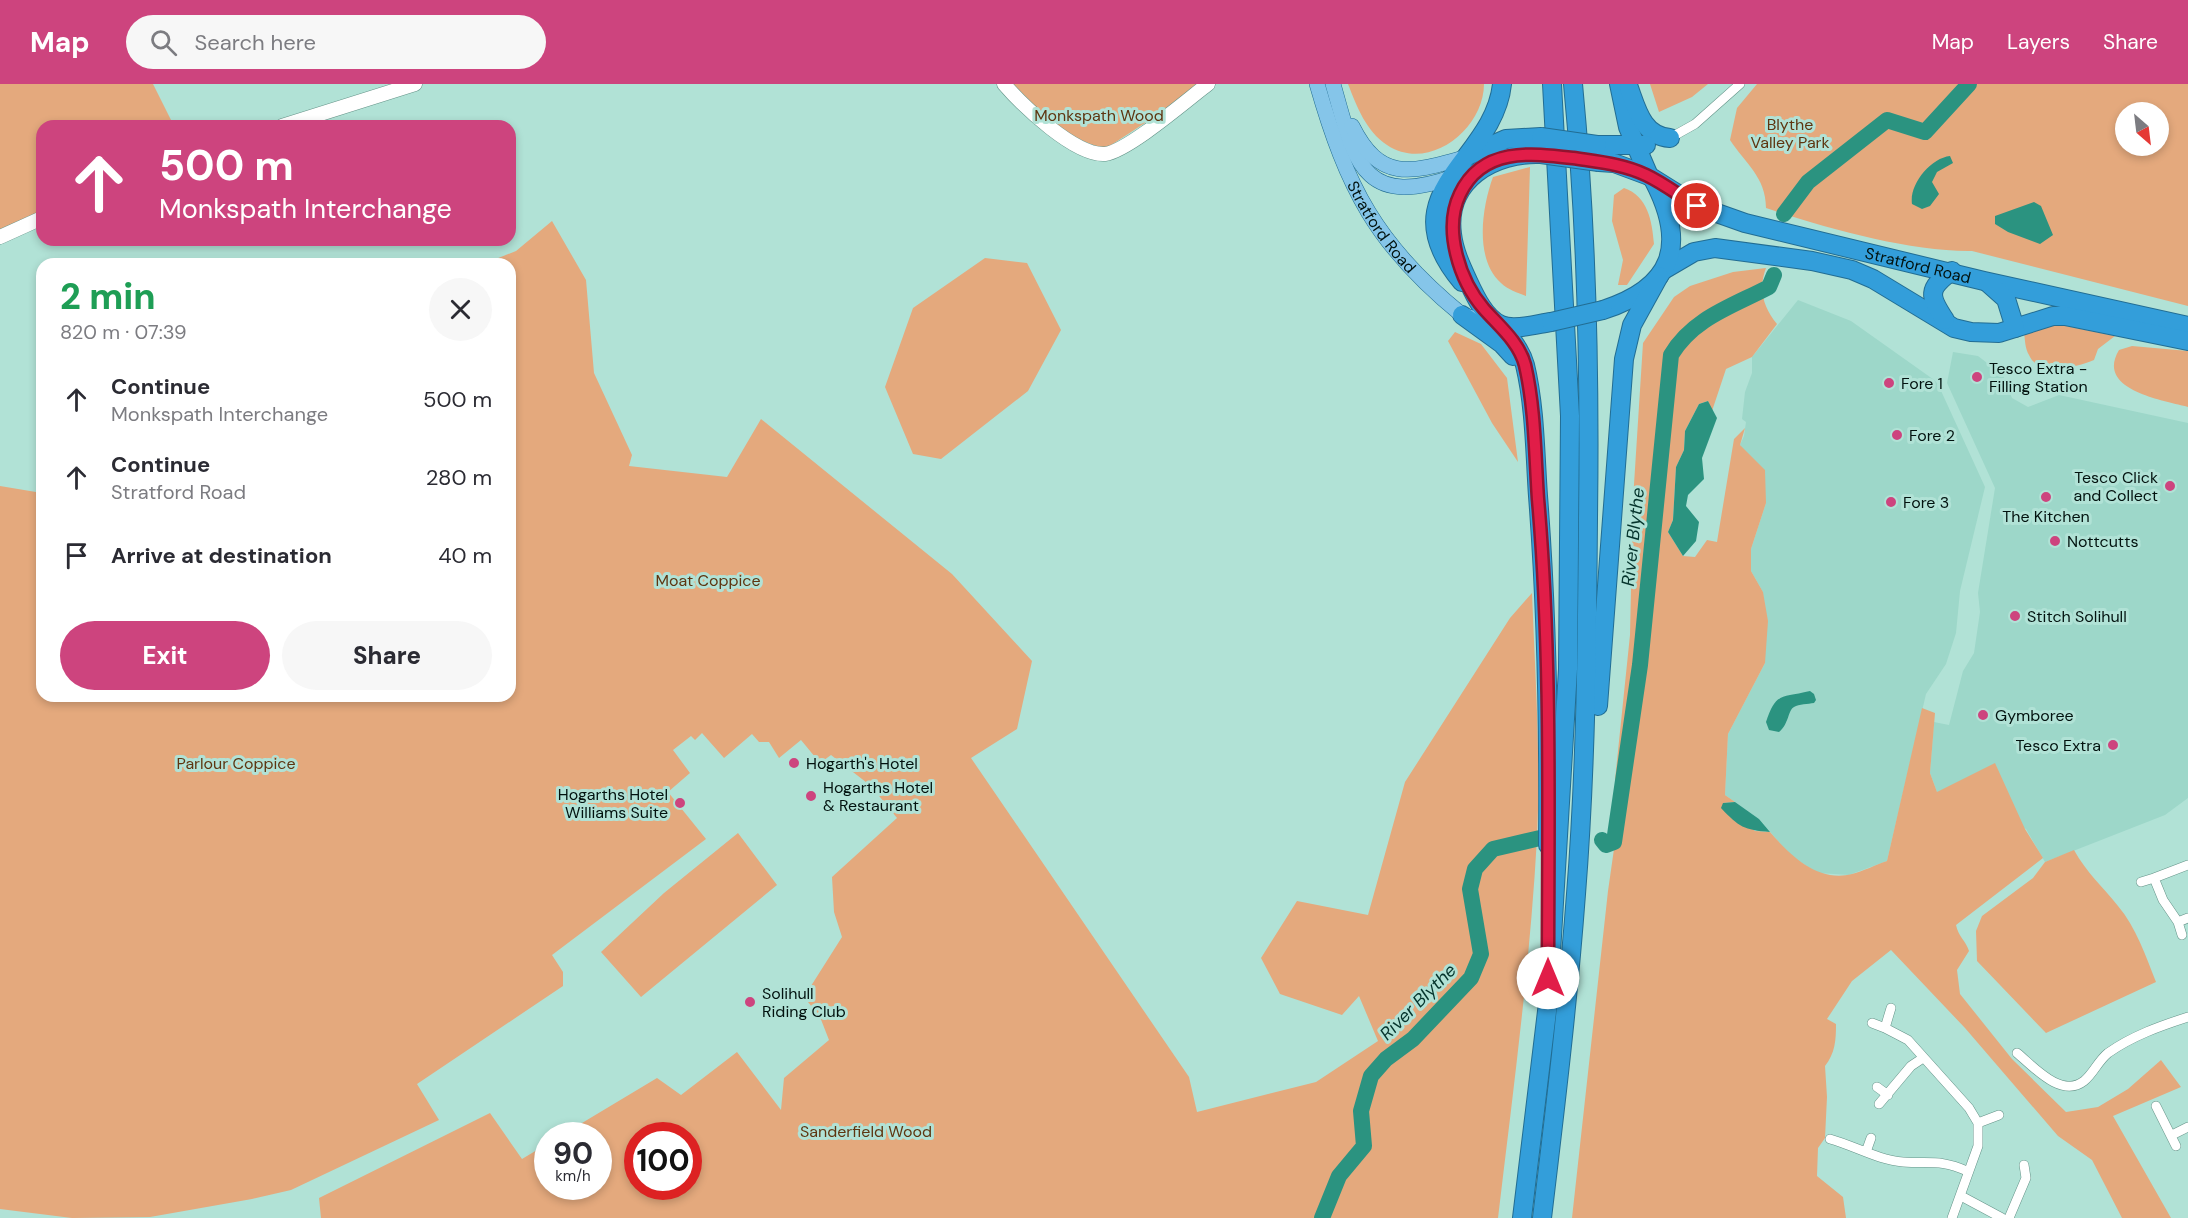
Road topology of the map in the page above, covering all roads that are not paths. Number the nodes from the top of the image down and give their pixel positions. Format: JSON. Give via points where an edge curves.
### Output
{"nodes":[{"id":1,"x":415,"y":84,"type":"edge"},
{"id":2,"x":1004,"y":84,"type":"edge"},
{"id":3,"x":1208,"y":84,"type":"edge"},
{"id":4,"x":1317,"y":84,"type":"edge"},
{"id":5,"x":1334,"y":84,"type":"edge"},
{"id":6,"x":1502,"y":84,"type":"edge"},
{"id":7,"x":1552,"y":84,"type":"edge"},
{"id":8,"x":1573,"y":84,"type":"edge"},
{"id":9,"x":1619,"y":84,"type":"edge"},
{"id":10,"x":1628,"y":84,"type":"edge"},
{"id":11,"x":1740,"y":84,"type":"edge"},
{"id":12,"x":301,"y":120,"type":"edge"},
{"id":13,"x":1670,"y":138,"type":"junction"},
{"id":14,"x":1541,"y":146,"type":"junction"},
{"id":15,"x":1635,"y":146,"type":"junction"},
{"id":16,"x":1598,"y":154,"type":"junction"},
{"id":17,"x":1463,"y":158,"type":"junction"},
{"id":18,"x":1484,"y":166,"type":"junction"},
{"id":19,"x":1448,"y":179,"type":"junction"},
{"id":20,"x":1652,"y":179,"type":"junction"},
{"id":21,"x":36,"y":221,"type":"edge"},
{"id":22,"x":0,"y":237,"type":"edge"},
{"id":23,"x":1952,"y":271,"type":"junction"},
{"id":24,"x":1662,"y":272,"type":"junction"},
{"id":25,"x":1984,"y":280,"type":"junction"},
{"id":26,"x":1477,"y":300,"type":"junction"},
{"id":27,"x":1462,"y":315,"type":"junction"},
{"id":28,"x":1948,"y":324,"type":"junction"},
{"id":29,"x":1500,"y":325,"type":"junction"},
{"id":30,"x":2188,"y":326,"type":"edge"},
{"id":31,"x":2015,"y":328,"type":"junction"},
{"id":32,"x":2188,"y":342,"type":"edge"},
{"id":33,"x":1526,"y":378,"type":"junction"},
{"id":34,"x":2188,"y":865,"type":"edge"},
{"id":35,"x":2154,"y":878,"type":"junction"},
{"id":36,"x":2141,"y":882,"type":"dead end"},
{"id":37,"x":2188,"y":918,"type":"edge"},
{"id":38,"x":2178,"y":922,"type":"junction"},
{"id":39,"x":2182,"y":935,"type":"dead end"},
{"id":40,"x":1548,"y":1002,"type":"junction"},
{"id":41,"x":1891,"y":1008,"type":"dead end"},
{"id":42,"x":2188,"y":1017,"type":"edge"},
{"id":43,"x":1872,"y":1023,"type":"dead end"},
{"id":44,"x":1885,"y":1028,"type":"junction"},
{"id":45,"x":2017,"y":1053,"type":"dead end"},
{"id":46,"x":1923,"y":1058,"type":"junction"},
{"id":47,"x":1877,"y":1086,"type":"dead end"},
{"id":48,"x":1888,"y":1095,"type":"junction"},
{"id":49,"x":1879,"y":1104,"type":"dead end"},
{"id":50,"x":2156,"y":1106,"type":"dead end"},
{"id":51,"x":1999,"y":1115,"type":"dead end"},
{"id":52,"x":1978,"y":1123,"type":"junction"},
{"id":53,"x":2188,"y":1127,"type":"edge"},
{"id":54,"x":2172,"y":1135,"type":"junction"},
{"id":55,"x":1871,"y":1138,"type":"dead end"},
{"id":56,"x":1830,"y":1139,"type":"dead end"},
{"id":57,"x":2176,"y":1146,"type":"dead end"},
{"id":58,"x":1551,"y":1149,"type":"junction"},
{"id":59,"x":1866,"y":1152,"type":"junction"},
{"id":60,"x":2024,"y":1165,"type":"dead end"},
{"id":61,"x":1967,"y":1171,"type":"junction"},
{"id":62,"x":2026,"y":1178,"type":"junction"},
{"id":63,"x":2037,"y":1180,"type":"dead end"},
{"id":64,"x":1961,"y":1196,"type":"junction"},
{"id":65,"x":1522,"y":1218,"type":"edge"},
{"id":66,"x":1542,"y":1218,"type":"edge"},
{"id":67,"x":1952,"y":1218,"type":"edge"},
{"id":68,"x":2001,"y":1218,"type":"edge"},
{"id":69,"x":2009,"y":1218,"type":"edge"}],
"edges":[{"from":1,"to":12,"type":"street"},
{"from":2,"to":3,"type":"street","via":[[1024,108],[1052,129],[1087,150],[1105,154],[1123,147]]},
{"from":4,"to":27,"type":"main road","name":"Stratford Road","via":[[1344,165],[1364,208],[1412,271]]},
{"from":5,"to":17,"type":"main road","via":[[1360,143],[1377,161],[1409,172]]},
{"from":5,"to":19,"type":"main road","name":"Stratford Road","via":[[1352,150],[1369,173],[1390,186],[1405,189]]},
{"from":6,"to":17,"type":"highway","via":[[1501,100],[1492,120]]},
{"from":7,"to":40,"type":"highway","via":[[1570,416],[1570,500],[1568,669]]},
{"from":8,"to":58,"type":"highway","via":[[1589,403],[1588,662],[1576,894]]},
{"from":9,"to":15,"type":"highway"},
{"from":10,"to":13,"type":"highway","via":[[1647,129],[1659,137]]},
{"from":11,"to":13,"type":"street","via":[[1695,124]]},
{"from":13,"to":15,"type":"highway"},
{"from":14,"to":16,"type":"highway","bridge":true},
{"from":14,"to":17,"type":"highway","via":[[1506,139]]},
{"from":14,"to":18,"type":"highway"},
{"from":15,"to":16,"type":"highway"},
{"from":15,"to":20,"type":"highway"},
{"from":16,"to":20,"type":"highway"},
{"from":17,"to":19,"type":"highway"},
{"from":18,"to":19,"type":"main road","name":"Stratford Road"},
{"from":18,"to":26,"type":"highway","via":[[1461,191],[1451,224],[1455,248]]},
{"from":19,"to":26,"type":"highway","via":[[1437,217],[1438,240],[1448,266]]},
{"from":20,"to":23,"type":"highway","name":"Stratford Road","via":[[1711,213]]},
{"from":20,"to":24,"type":"highway","via":[[1671,223],[1672,244]]},
{"from":21,"to":22,"type":"street"},
{"from":23,"to":25,"type":"highway","name":"Stratford Road"},
{"from":23,"to":28,"type":"highway","via":[[1936,283],[1932,294]]},
{"from":24,"to":28,"type":"highway","name":"Stratford Road","via":[[1694,252],[1715,248],[1812,261],[1873,279]]},
{"from":24,"to":29,"type":"highway","bridge":true,"via":[[1637,295],[1603,310],[1551,322]]},
{"from":24,"to":58,"type":"highway","via":[[1632,325],[1624,359],[1576,1033]]},
{"from":25,"to":30,"type":"highway","name":"Stratford Road"},
{"from":25,"to":31,"type":"highway","via":[[2006,299]]},
{"from":26,"to":29,"type":"highway"},
{"from":27,"to":29,"type":"main road","name":"Stratford Road"},
{"from":27,"to":33,"type":"highway","via":[[1506,348]]},
{"from":28,"to":31,"type":"highway","name":"Stratford Road","via":[[1961,331],[1990,334]]},
{"from":29,"to":33,"type":"highway","via":[[1522,356]]},
{"from":31,"to":32,"type":"highway","name":"Stratford Road","via":[[2065,316]]},
{"from":33,"to":40,"type":"highway","via":[[1544,562],[1548,667]]},
{"from":34,"to":35,"type":"street"},
{"from":35,"to":36,"type":"street"},
{"from":35,"to":38,"type":"street"},
{"from":37,"to":38,"type":"street"},
{"from":38,"to":39,"type":"street"},
{"from":40,"to":65,"type":"highway"},
{"from":41,"to":44,"type":"street"},
{"from":42,"to":45,"type":"street","via":[[2146,1031],[2109,1052],[2076,1085],[2053,1082]]},
{"from":43,"to":44,"type":"street"},
{"from":44,"to":46,"type":"street","via":[[1908,1040]]},
{"from":46,"to":48,"type":"street","via":[[1911,1066]]},
{"from":46,"to":52,"type":"street"},
{"from":47,"to":48,"type":"street"},
{"from":48,"to":49,"type":"street"},
{"from":50,"to":54,"type":"street"},
{"from":51,"to":52,"type":"street"},
{"from":52,"to":61,"type":"street","via":[[1978,1146]]},
{"from":53,"to":54,"type":"street"},
{"from":54,"to":57,"type":"street"},
{"from":55,"to":59,"type":"street"},
{"from":56,"to":59,"type":"street"},
{"from":58,"to":66,"type":"highway"},
{"from":59,"to":61,"type":"street","via":[[1902,1162],[1949,1163]]},
{"from":60,"to":62,"type":"street"},
{"from":61,"to":64,"type":"street"},
{"from":62,"to":63,"type":"street"},
{"from":62,"to":69,"type":"street"},
{"from":64,"to":67,"type":"street"},
{"from":64,"to":68,"type":"street"}]}
